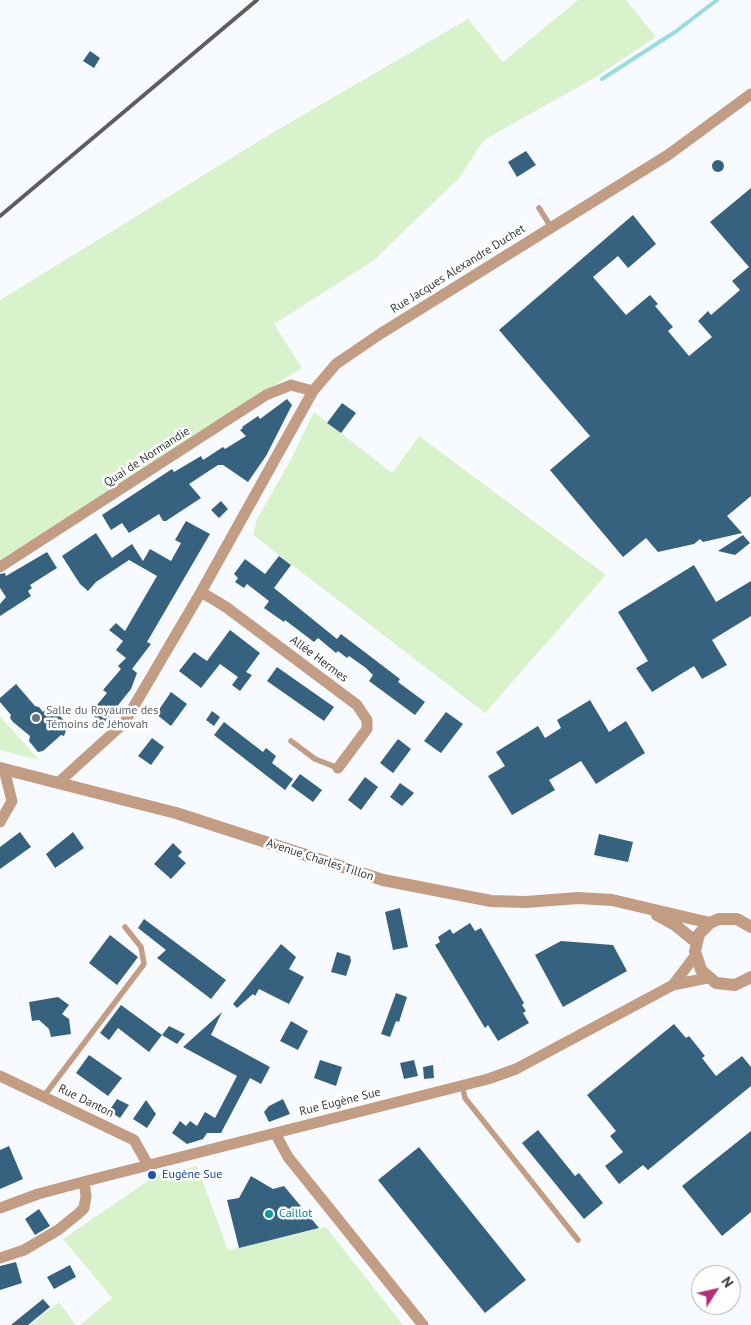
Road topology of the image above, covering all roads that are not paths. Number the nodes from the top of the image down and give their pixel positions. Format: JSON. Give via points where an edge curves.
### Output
{"nodes":[{"id":1,"x":751,"y":94,"type":"edge"},
{"id":2,"x":539,"y":208,"type":"dead end"},
{"id":3,"x":551,"y":227,"type":"junction"},
{"id":4,"x":313,"y":390,"type":"junction"},
{"id":5,"x":0,"y":567,"type":"edge"},
{"id":6,"x":201,"y":592,"type":"junction"},
{"id":7,"x":291,"y":741,"type":"dead end"},
{"id":8,"x":338,"y":768,"type":"joint"},
{"id":9,"x":2,"y":769,"type":"edge"},
{"id":10,"x":59,"y":782,"type":"junction"},
{"id":11,"x":0,"y":822,"type":"edge"},
{"id":12,"x":646,"y":909,"type":"junction"},
{"id":13,"x":710,"y":923,"type":"junction"},
{"id":14,"x":751,"y":926,"type":"edge"},
{"id":15,"x":125,"y":927,"type":"dead end"},
{"id":16,"x":696,"y":942,"type":"junction"},
{"id":17,"x":695,"y":956,"type":"junction"},
{"id":18,"x":707,"y":978,"type":"junction"},
{"id":19,"x":749,"y":981,"type":"edge"},
{"id":20,"x":673,"y":985,"type":"junction"},
{"id":21,"x":0,"y":1076,"type":"edge"},
{"id":22,"x":462,"y":1085,"type":"junction"},
{"id":23,"x":44,"y":1096,"type":"junction"},
{"id":24,"x":274,"y":1133,"type":"junction"},
{"id":25,"x":148,"y":1165,"type":"junction"},
{"id":26,"x":84,"y":1182,"type":"junction"},
{"id":27,"x":0,"y":1208,"type":"edge"},
{"id":28,"x":578,"y":1240,"type":"dead end"},
{"id":29,"x":0,"y":1258,"type":"edge"},
{"id":30,"x":423,"y":1325,"type":"edge"}],
"edges":[{"from":1,"to":3,"type":"street","name":"Rue Jacques Alexandre Duchet","via":[[668,155]]},
{"from":2,"to":3,"type":"lane"},
{"from":3,"to":4,"type":"street","name":"Rue Jacques Alexandre Duchet","via":[[354,350],[336,364]]},
{"from":4,"to":5,"type":"street","name":"Quai de Normandie","via":[[291,385],[269,394]]},
{"from":4,"to":6,"type":"street","name":"Rue Jacques Alexandre Duchet"},
{"from":6,"to":8,"type":"street","name":"Allée Hermes","via":[[226,607],[357,705],[367,720],[367,729]]},
{"from":6,"to":10,"type":"street","name":"Rue Jacques Alexandre Duchet","via":[[124,723]]},
{"from":7,"to":8,"type":"lane","via":[[315,759]]},
{"from":9,"to":10,"type":"street","name":"Avenue Charles Tillon"},
{"from":9,"to":11,"type":"street","via":[[12,800]]},
{"from":10,"to":12,"type":"street","name":"Avenue Charles Tillon","via":[[176,813],[391,882],[491,901],[578,898],[612,900]]},
{"from":12,"to":13,"type":"street","name":"Avenue Charles Tillon"},
{"from":12,"to":16,"type":"street","name":"Avenue Charles Tillon","via":[[675,925]]},
{"from":13,"to":14,"type":"street","via":[[727,918]]},
{"from":13,"to":16,"type":"street"},
{"from":15,"to":23,"type":"lane","via":[[141,947],[144,964]]},
{"from":16,"to":17,"type":"street"},
{"from":17,"to":18,"type":"street"},
{"from":17,"to":20,"type":"street","name":"Rue Eugène Sue"},
{"from":18,"to":19,"type":"street","via":[[725,985]]},
{"from":18,"to":20,"type":"street","name":"Rue Eugène Sue"},
{"from":20,"to":22,"type":"street","name":"Rue Eugène Sue","via":[[516,1069]]},
{"from":21,"to":23,"type":"street","name":"Rue Danton"},
{"from":22,"to":24,"type":"street","name":"Rue Eugène Sue"},
{"from":22,"to":28,"type":"lane","via":[[465,1098]]},
{"from":23,"to":25,"type":"street","name":"Rue Danton","via":[[134,1140]]},
{"from":24,"to":25,"type":"street","name":"Rue Eugène Sue"},
{"from":24,"to":30,"type":"street","via":[[288,1157]]},
{"from":25,"to":26,"type":"street","name":"Rue Eugène Sue"},
{"from":26,"to":27,"type":"street","name":"Rue Eugène Sue"},
{"from":26,"to":29,"type":"street","via":[[84,1208],[78,1214],[24,1250]]}]}
